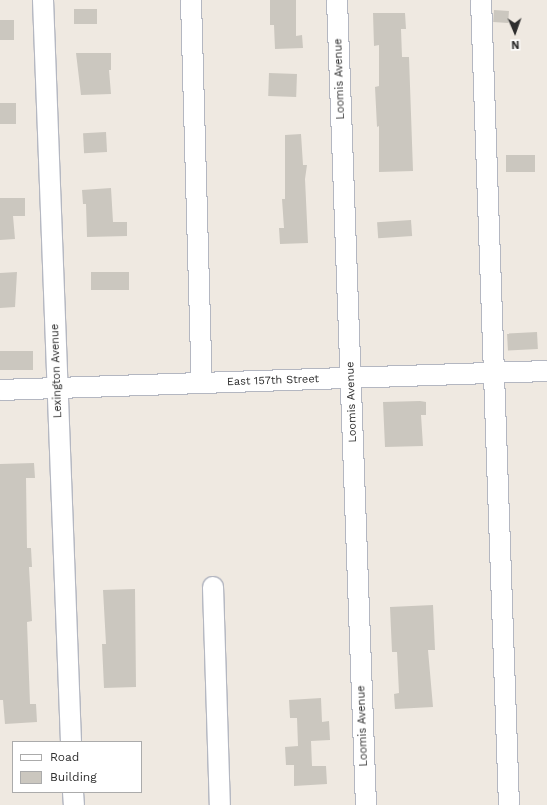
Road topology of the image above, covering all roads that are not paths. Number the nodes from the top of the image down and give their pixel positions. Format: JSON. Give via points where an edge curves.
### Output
{"nodes":[{"id":1,"x":43,"y":0,"type":"edge"},
{"id":2,"x":191,"y":0,"type":"edge"},
{"id":3,"x":338,"y":0,"type":"edge"},
{"id":4,"x":480,"y":0,"type":"edge"},
{"id":5,"x":547,"y":371,"type":"edge"},
{"id":6,"x":494,"y":373,"type":"junction"},
{"id":7,"x":351,"y":378,"type":"junction"},
{"id":8,"x":202,"y":383,"type":"junction"},
{"id":9,"x":58,"y":388,"type":"junction"},
{"id":10,"x":0,"y":390,"type":"edge"},
{"id":11,"x":213,"y":587,"type":"dead end"},
{"id":12,"x":72,"y":741,"type":"edge"},
{"id":13,"x":73,"y":793,"type":"edge"},
{"id":14,"x":74,"y":805,"type":"edge"},
{"id":15,"x":220,"y":805,"type":"edge"},
{"id":16,"x":366,"y":805,"type":"edge"},
{"id":17,"x":510,"y":805,"type":"edge"}],
"edges":[{"from":1,"to":9,"type":"street","name":"Lexington Avenue"},
{"from":2,"to":8,"type":"street"},
{"from":3,"to":7,"type":"street","name":"Loomis Avenue"},
{"from":4,"to":6,"type":"street"},
{"from":5,"to":6,"type":"street","name":"East 157th Street"},
{"from":6,"to":7,"type":"street","name":"East 157th Street"},
{"from":6,"to":17,"type":"street"},
{"from":7,"to":8,"type":"street","name":"East 157th Street"},
{"from":7,"to":16,"type":"street","name":"Loomis Avenue"},
{"from":8,"to":9,"type":"street","name":"East 157th Street"},
{"from":9,"to":10,"type":"street","name":"East 157th Street"},
{"from":9,"to":12,"type":"street","name":"Lexington Avenue"},
{"from":11,"to":15,"type":"street"},
{"from":13,"to":14,"type":"street"}]}
